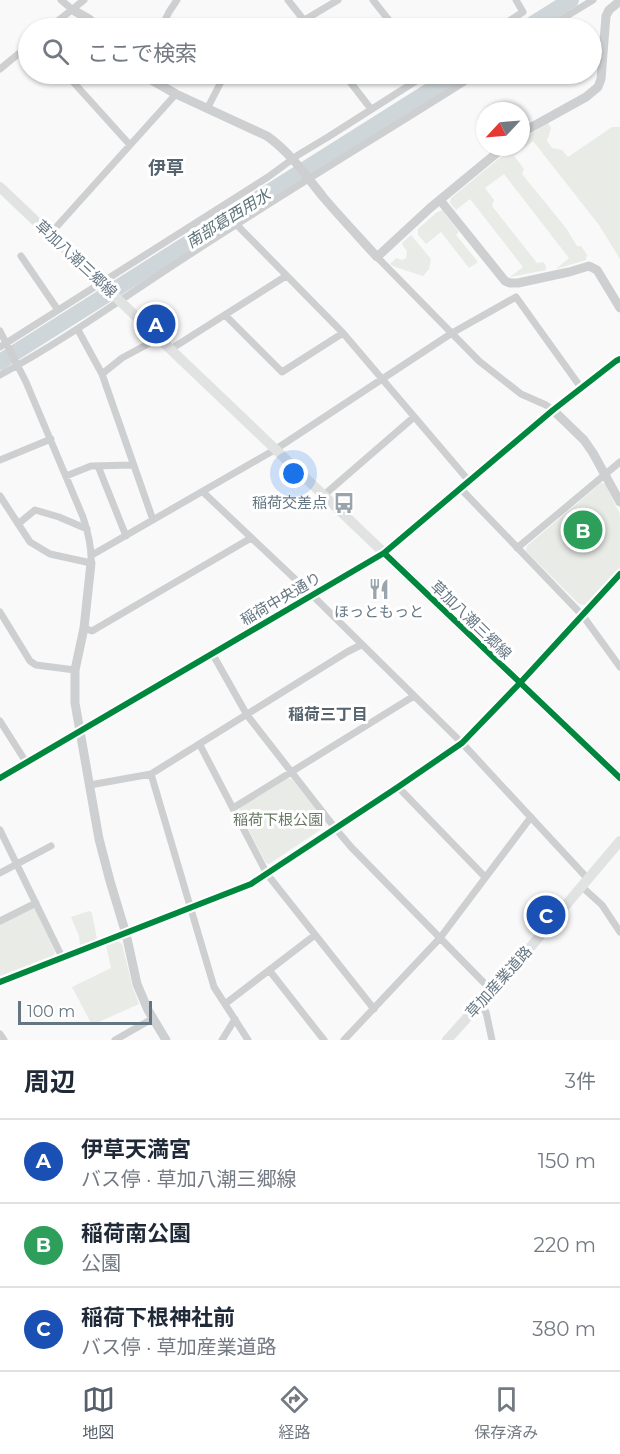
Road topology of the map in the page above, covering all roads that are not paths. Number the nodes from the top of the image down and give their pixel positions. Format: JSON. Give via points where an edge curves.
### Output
{"nodes":[{"id":1,"x":61,"y":0,"type":"edge"},
{"id":2,"x":84,"y":0,"type":"edge"},
{"id":3,"x":177,"y":0,"type":"edge"},
{"id":4,"x":288,"y":0,"type":"edge"},
{"id":5,"x":338,"y":0,"type":"edge"},
{"id":6,"x":373,"y":0,"type":"edge"},
{"id":7,"x":516,"y":0,"type":"edge"},
{"id":8,"x":593,"y":0,"type":"edge"},
{"id":9,"x":620,"y":1,"type":"edge"},
{"id":10,"x":73,"y":10,"type":"junction"},
{"id":11,"x":62,"y":18,"type":"edge"},
{"id":12,"x":87,"y":18,"type":"edge"},
{"id":13,"x":166,"y":18,"type":"edge"},
{"id":14,"x":302,"y":18,"type":"edge"},
{"id":15,"x":309,"y":18,"type":"edge"},
{"id":16,"x":387,"y":18,"type":"edge"},
{"id":17,"x":514,"y":18,"type":"edge"},
{"id":18,"x":563,"y":18,"type":"edge"},
{"id":19,"x":18,"y":54,"type":"edge"},
{"id":20,"x":602,"y":66,"type":"edge"},
{"id":21,"x":0,"y":68,"type":"edge"},
{"id":22,"x":75,"y":84,"type":"edge"},
{"id":23,"x":158,"y":84,"type":"edge"},
{"id":24,"x":220,"y":84,"type":"edge"},
{"id":25,"x":352,"y":84,"type":"edge"},
{"id":26,"x":411,"y":84,"type":"edge"},
{"id":27,"x":461,"y":84,"type":"edge"},
{"id":28,"x":599,"y":84,"type":"edge"},
{"id":29,"x":176,"y":94,"type":"junction"},
{"id":30,"x":207,"y":109,"type":"junction"},
{"id":31,"x":371,"y":109,"type":"junction"},
{"id":32,"x":530,"y":128,"type":"edge"},
{"id":33,"x":130,"y":145,"type":"junction"},
{"id":34,"x":493,"y":156,"type":"edge"},
{"id":35,"x":295,"y":160,"type":"junction"},
{"id":36,"x":308,"y":177,"type":"junction"},
{"id":37,"x":0,"y":187,"type":"edge"},
{"id":38,"x":440,"y":200,"type":"junction"},
{"id":39,"x":236,"y":224,"type":"junction"},
{"id":40,"x":50,"y":234,"type":"junction"},
{"id":41,"x":21,"y":256,"type":"dead end"},
{"id":42,"x":377,"y":257,"type":"junction"},
{"id":43,"x":286,"y":276,"type":"junction"},
{"id":44,"x":103,"y":285,"type":"junction"},
{"id":45,"x":118,"y":299,"type":"junction"},
{"id":46,"x":620,"y":308,"type":"edge"},
{"id":47,"x":58,"y":310,"type":"junction"},
{"id":48,"x":225,"y":315,"type":"junction"},
{"id":49,"x":78,"y":330,"type":"junction"},
{"id":50,"x":0,"y":331,"type":"edge"},
{"id":51,"x":343,"y":333,"type":"junction"},
{"id":52,"x":452,"y":333,"type":"junction"},
{"id":53,"x":159,"y":338,"type":"junction"},
{"id":54,"x":5,"y":346,"type":"edge"},
{"id":55,"x":171,"y":349,"type":"junction"},
{"id":56,"x":620,"y":359,"type":"edge"},
{"id":57,"x":16,"y":363,"type":"junction"},
{"id":58,"x":102,"y":374,"type":"junction"},
{"id":59,"x":0,"y":375,"type":"edge"},
{"id":60,"x":381,"y":379,"type":"junction"},
{"id":61,"x":582,"y":388,"type":"junction"},
{"id":62,"x":554,"y":411,"type":"junction"},
{"id":63,"x":414,"y":417,"type":"junction"},
{"id":64,"x":51,"y":439,"type":"junction"},
{"id":65,"x":276,"y":449,"type":"junction"},
{"id":66,"x":0,"y":460,"type":"edge"},
{"id":67,"x":620,"y":462,"type":"edge"},
{"id":68,"x":133,"y":465,"type":"junction"},
{"id":69,"x":98,"y":466,"type":"junction"},
{"id":70,"x":606,"y":474,"type":"junction"},
{"id":71,"x":66,"y":476,"type":"junction"},
{"id":72,"x":469,"y":482,"type":"junction"},
{"id":73,"x":461,"y":489,"type":"junction"},
{"id":74,"x":203,"y":492,"type":"junction"},
{"id":75,"x":324,"y":495,"type":"junction"},
{"id":76,"x":0,"y":496,"type":"edge"},
{"id":77,"x":620,"y":502,"type":"edge"},
{"id":78,"x":153,"y":520,"type":"junction"},
{"id":79,"x":18,"y":524,"type":"junction"},
{"id":80,"x":87,"y":529,"type":"junction"},
{"id":81,"x":126,"y":536,"type":"junction"},
{"id":82,"x":251,"y":538,"type":"junction"},
{"id":83,"x":518,"y":548,"type":"junction"},
{"id":84,"x":384,"y":553,"type":"junction"},
{"id":85,"x":92,"y":559,"type":"junction"},
{"id":86,"x":620,"y":574,"type":"edge"},
{"id":87,"x":312,"y":595,"type":"junction"},
{"id":88,"x":0,"y":612,"type":"edge"},
{"id":89,"x":583,"y":616,"type":"junction"},
{"id":90,"x":84,"y":628,"type":"junction"},
{"id":91,"x":362,"y":645,"type":"junction"},
{"id":92,"x":212,"y":653,"type":"junction"},
{"id":93,"x":620,"y":667,"type":"edge"},
{"id":94,"x":75,"y":670,"type":"junction"},
{"id":95,"x":520,"y":683,"type":"junction"},
{"id":96,"x":414,"y":696,"type":"junction"},
{"id":97,"x":247,"y":715,"type":"junction"},
{"id":98,"x":0,"y":721,"type":"edge"},
{"id":99,"x":80,"y":731,"type":"junction"},
{"id":100,"x":462,"y":743,"type":"junction"},
{"id":101,"x":200,"y":745,"type":"junction"},
{"id":102,"x":26,"y":762,"type":"junction"},
{"id":103,"x":292,"y":772,"type":"junction"},
{"id":104,"x":151,"y":774,"type":"junction"},
{"id":105,"x":0,"y":778,"type":"edge"},
{"id":106,"x":620,"y":778,"type":"edge"},
{"id":107,"x":90,"y":785,"type":"junction"},
{"id":108,"x":398,"y":787,"type":"junction"},
{"id":109,"x":233,"y":808,"type":"junction"},
{"id":110,"x":531,"y":817,"type":"junction"},
{"id":111,"x":335,"y":828,"type":"junction"},
{"id":112,"x":0,"y":830,"type":"edge"},
{"id":113,"x":620,"y":841,"type":"edge"},
{"id":114,"x":51,"y":846,"type":"dead end"},
{"id":115,"x":17,"y":864,"type":"junction"},
{"id":116,"x":0,"y":873,"type":"edge"},
{"id":117,"x":267,"y":873,"type":"junction"},
{"id":118,"x":485,"y":877,"type":"junction"},
{"id":119,"x":584,"y":882,"type":"junction"},
{"id":120,"x":36,"y":903,"type":"junction"},
{"id":121,"x":190,"y":907,"type":"junction"},
{"id":122,"x":0,"y":921,"type":"edge"},
{"id":123,"x":620,"y":932,"type":"edge"},
{"id":124,"x":126,"y":934,"type":"junction"},
{"id":125,"x":315,"y":935,"type":"junction"},
{"id":126,"x":440,"y":938,"type":"junction"},
{"id":127,"x":62,"y":957,"type":"junction"},
{"id":128,"x":269,"y":970,"type":"junction"},
{"id":129,"x":0,"y":982,"type":"edge"},
{"id":130,"x":492,"y":991,"type":"junction"},
{"id":131,"x":225,"y":1004,"type":"junction"},
{"id":132,"x":479,"y":1006,"type":"junction"},
{"id":133,"x":374,"y":1009,"type":"junction"},
{"id":134,"x":152,"y":1019,"type":"junction"},
{"id":135,"x":235,"y":1019,"type":"junction"},
{"id":136,"x":0,"y":1034,"type":"edge"},
{"id":137,"x":4,"y":1040,"type":"edge"},
{"id":138,"x":115,"y":1040,"type":"edge"},
{"id":139,"x":166,"y":1040,"type":"edge"},
{"id":140,"x":222,"y":1040,"type":"edge"},
{"id":141,"x":248,"y":1040,"type":"edge"},
{"id":142,"x":324,"y":1040,"type":"edge"},
{"id":143,"x":345,"y":1040,"type":"edge"},
{"id":144,"x":447,"y":1040,"type":"edge"},
{"id":145,"x":492,"y":1040,"type":"edge"}],
"edges":[{"from":1,"to":10,"type":"street"},
{"from":2,"to":10,"type":"street"},
{"from":3,"to":13,"type":"street"},
{"from":4,"to":14,"type":"street"},
{"from":5,"to":15,"type":"street"},
{"from":6,"to":16,"type":"street"},
{"from":7,"to":17,"type":"street","via":[[523,12]]},
{"from":8,"to":18,"type":"street"},
{"from":9,"to":20,"type":"street","via":[[606,16]]},
{"from":10,"to":11,"type":"street"},
{"from":10,"to":12,"type":"street"},
{"from":19,"to":21,"type":"street"},
{"from":22,"to":33,"type":"street"},
{"from":23,"to":29,"type":"street"},
{"from":24,"to":30,"type":"street"},
{"from":25,"to":31,"type":"street"},
{"from":26,"to":31,"type":"street"},
{"from":27,"to":36,"type":"street"},
{"from":28,"to":32,"type":"street","via":[[586,97]]},
{"from":29,"to":30,"type":"street"},
{"from":29,"to":33,"type":"street"},
{"from":30,"to":35,"type":"street","via":[[267,136]]},
{"from":31,"to":35,"type":"street"},
{"from":33,"to":40,"type":"street"},
{"from":34,"to":38,"type":"street"},
{"from":35,"to":36,"type":"street"},
{"from":35,"to":44,"type":"street"},
{"from":36,"to":39,"type":"street"},
{"from":36,"to":42,"type":"street"},
{"from":37,"to":40,"type":"main road","name":"草加八潮三郷線"},
{"from":38,"to":42,"type":"street"},
{"from":38,"to":46,"type":"street","via":[[505,281],[518,283],[589,266],[597,270]]},
{"from":39,"to":43,"type":"street"},
{"from":39,"to":45,"type":"street"},
{"from":40,"to":44,"type":"main road","name":"草加八潮三郷線"},
{"from":41,"to":47,"type":"street"},
{"from":42,"to":52,"type":"street"},
{"from":43,"to":48,"type":"street"},
{"from":43,"to":51,"type":"street"},
{"from":44,"to":45,"type":"main road","name":"草加八潮三郷線"},
{"from":44,"to":47,"type":"street"},
{"from":45,"to":49,"type":"street"},
{"from":45,"to":53,"type":"main road","name":"草加八潮三郷線"},
{"from":47,"to":54,"type":"street"},
{"from":48,"to":51,"type":"street","via":[[282,372]]},
{"from":48,"to":55,"type":"street"},
{"from":49,"to":57,"type":"street"},
{"from":49,"to":58,"type":"street"},
{"from":50,"to":54,"type":"street"},
{"from":51,"to":60,"type":"street"},
{"from":52,"to":60,"type":"street"},
{"from":52,"to":61,"type":"street","via":[[516,297]]},
{"from":52,"to":62,"type":"street","via":[[521,394]]},
{"from":53,"to":55,"type":"main road","name":"草加八潮三郷線"},
{"from":53,"to":58,"type":"street"},
{"from":54,"to":57,"type":"street"},
{"from":55,"to":65,"type":"main road","name":"草加八潮三郷線"},
{"from":56,"to":61,"type":"street"},
{"from":57,"to":59,"type":"street"},
{"from":57,"to":64,"type":"street"},
{"from":58,"to":68,"type":"street"},
{"from":60,"to":63,"type":"street"},
{"from":60,"to":65,"type":"street"},
{"from":61,"to":62,"type":"street"},
{"from":62,"to":70,"type":"street","via":[[584,440]]},
{"from":62,"to":72,"type":"street","name":"稲荷中央通り"},
{"from":63,"to":72,"type":"street"},
{"from":63,"to":75,"type":"street"},
{"from":64,"to":66,"type":"street"},
{"from":64,"to":71,"type":"street"},
{"from":65,"to":74,"type":"street"},
{"from":65,"to":75,"type":"main road","name":"草加八潮三郷線"},
{"from":67,"to":70,"type":"street"},
{"from":68,"to":69,"type":"street"},
{"from":68,"to":78,"type":"street"},
{"from":69,"to":71,"type":"street"},
{"from":69,"to":81,"type":"street"},
{"from":70,"to":77,"type":"street"},
{"from":70,"to":83,"type":"street"},
{"from":71,"to":80,"type":"street"},
{"from":72,"to":73,"type":"street","name":"稲荷中央通り"},
{"from":73,"to":83,"type":"street"},
{"from":73,"to":84,"type":"street","name":"稲荷中央通り"},
{"from":74,"to":78,"type":"street"},
{"from":74,"to":82,"type":"street"},
{"from":75,"to":84,"type":"main road","name":"草加八潮三郷線"},
{"from":76,"to":79,"type":"street"},
{"from":78,"to":81,"type":"street"},
{"from":79,"to":80,"type":"street","via":[[35,510]]},
{"from":79,"to":85,"type":"street","via":[[30,542],[50,554]]},
{"from":80,"to":85,"type":"street"},
{"from":81,"to":85,"type":"street"},
{"from":82,"to":87,"type":"street"},
{"from":82,"to":90,"type":"street","via":[[92,631]]},
{"from":83,"to":89,"type":"street"},
{"from":84,"to":87,"type":"street","name":"稲荷中央通り"},
{"from":84,"to":95,"type":"main road","name":"草加八潮三郷線"},
{"from":85,"to":90,"type":"street"},
{"from":86,"to":89,"type":"street"},
{"from":87,"to":91,"type":"street"},
{"from":87,"to":92,"type":"street","name":"稲荷中央通り"},
{"from":88,"to":94,"type":"street","via":[[30,661]]},
{"from":89,"to":93,"type":"street"},
{"from":89,"to":95,"type":"street"},
{"from":90,"to":94,"type":"street"},
{"from":91,"to":96,"type":"street"},
{"from":91,"to":97,"type":"street"},
{"from":92,"to":97,"type":"street"},
{"from":92,"to":99,"type":"street","name":"稲荷中央通り"},
{"from":94,"to":99,"type":"street"},
{"from":95,"to":100,"type":"street"},
{"from":95,"to":106,"type":"main road","name":"草加八潮三郷線"},
{"from":96,"to":100,"type":"street"},
{"from":96,"to":103,"type":"street"},
{"from":97,"to":101,"type":"street"},
{"from":97,"to":103,"type":"street"},
{"from":98,"to":102,"type":"street"},
{"from":99,"to":102,"type":"street","name":"稲荷中央通り"},
{"from":99,"to":107,"type":"street"},
{"from":100,"to":108,"type":"street"},
{"from":100,"to":110,"type":"street"},
{"from":101,"to":104,"type":"street"},
{"from":101,"to":109,"type":"street"},
{"from":102,"to":105,"type":"street","name":"稲荷中央通り"},
{"from":103,"to":109,"type":"street"},
{"from":103,"to":111,"type":"street"},
{"from":104,"to":107,"type":"street"},
{"from":104,"to":121,"type":"street"},
{"from":107,"to":124,"type":"street","via":[[104,856]]},
{"from":108,"to":111,"type":"street"},
{"from":108,"to":118,"type":"street"},
{"from":109,"to":117,"type":"street"},
{"from":110,"to":118,"type":"street"},
{"from":110,"to":119,"type":"street"},
{"from":111,"to":117,"type":"street"},
{"from":111,"to":126,"type":"street"},
{"from":112,"to":115,"type":"street"},
{"from":113,"to":119,"type":"main road","name":"草加産業道路"},
{"from":114,"to":115,"type":"street"},
{"from":115,"to":116,"type":"street"},
{"from":115,"to":120,"type":"street"},
{"from":117,"to":121,"type":"street","via":[[251,884]]},
{"from":117,"to":125,"type":"street"},
{"from":118,"to":126,"type":"street"},
{"from":119,"to":123,"type":"street"},
{"from":119,"to":130,"type":"main road","name":"草加産業道路"},
{"from":120,"to":122,"type":"street"},
{"from":120,"to":127,"type":"street"},
{"from":121,"to":124,"type":"street"},
{"from":121,"to":131,"type":"street","via":[[214,987]]},
{"from":124,"to":127,"type":"street"},
{"from":124,"to":134,"type":"street","via":[[137,984]]},
{"from":125,"to":128,"type":"street"},
{"from":125,"to":133,"type":"street"},
{"from":126,"to":130,"type":"street"},
{"from":126,"to":133,"type":"street"},
{"from":127,"to":129,"type":"street"},
{"from":128,"to":131,"type":"street"},
{"from":128,"to":142,"type":"street"},
{"from":130,"to":132,"type":"main road","name":"草加産業道路"},
{"from":131,"to":135,"type":"street"},
{"from":132,"to":144,"type":"main road","name":"草加産業道路"},
{"from":132,"to":145,"type":"street","via":[[486,1012]]},
{"from":133,"to":143,"type":"street"},
{"from":134,"to":138,"type":"street"},
{"from":134,"to":139,"type":"street"},
{"from":135,"to":140,"type":"street"},
{"from":135,"to":141,"type":"street"},
{"from":136,"to":137,"type":"street"}]}
